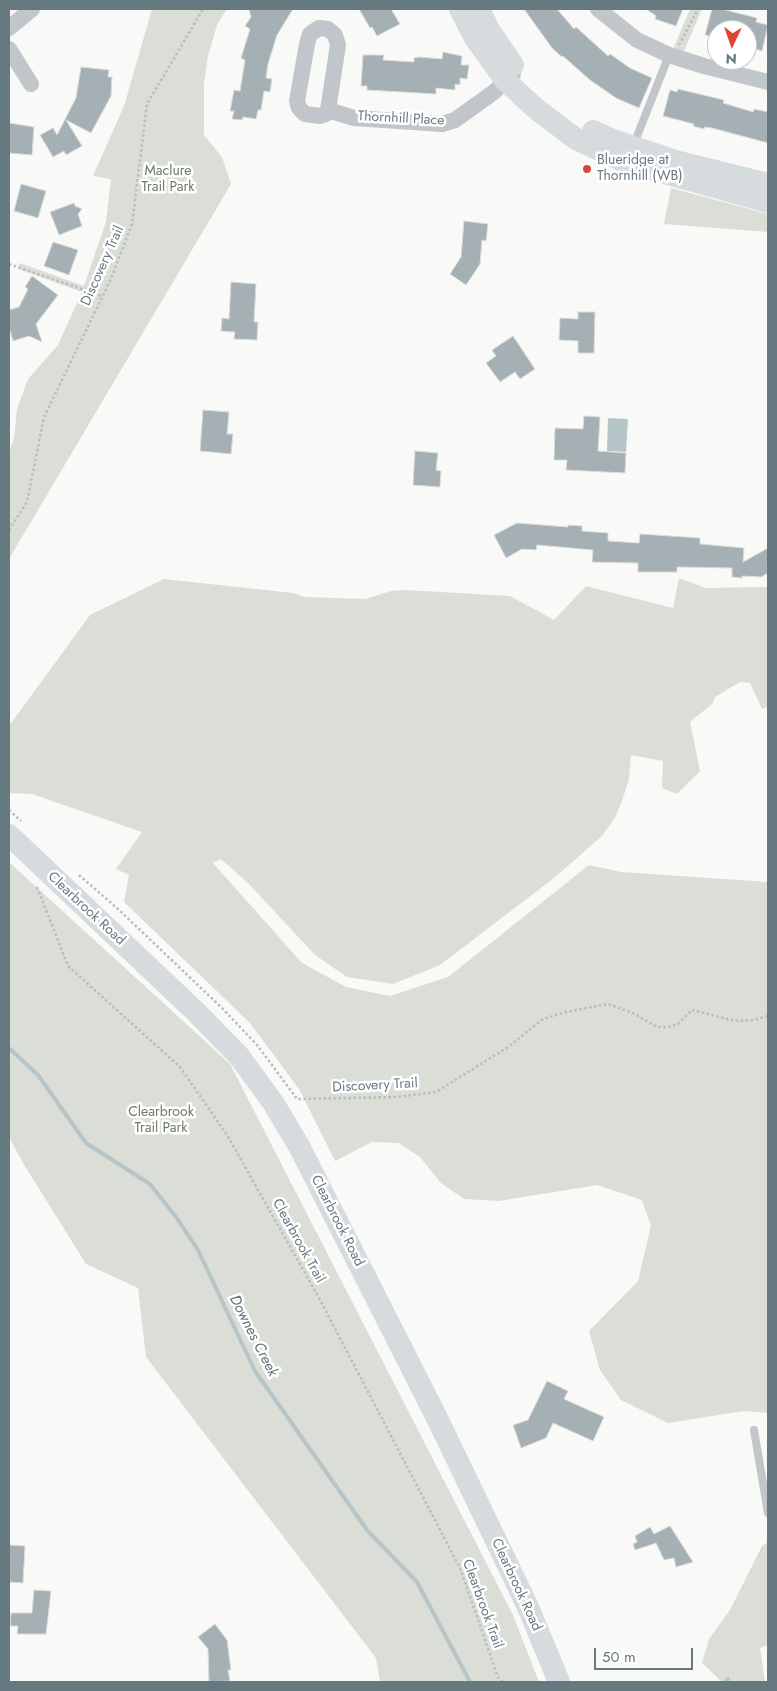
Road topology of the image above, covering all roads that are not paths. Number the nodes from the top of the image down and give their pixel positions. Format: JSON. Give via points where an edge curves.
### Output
{"nodes":[{"id":1,"x":32,"y":9,"type":"edge"},
{"id":2,"x":460,"y":9,"type":"edge"},
{"id":3,"x":479,"y":9,"type":"edge"},
{"id":4,"x":598,"y":9,"type":"edge"},
{"id":5,"x":9,"y":28,"type":"edge"},
{"id":6,"x":9,"y":49,"type":"edge"},
{"id":7,"x":672,"y":56,"type":"junction"},
{"id":8,"x":512,"y":76,"type":"junction"},
{"id":9,"x":768,"y":82,"type":"edge"},
{"id":10,"x":31,"y":84,"type":"dead end"},
{"id":11,"x":328,"y":110,"type":"junction"},
{"id":12,"x":633,"y":147,"type":"junction"},
{"id":13,"x":768,"y":184,"type":"edge"},
{"id":14,"x":768,"y":202,"type":"edge"},
{"id":15,"x":9,"y":836,"type":"edge"},
{"id":16,"x":754,"y":1430,"type":"dead end"},
{"id":17,"x":768,"y":1513,"type":"edge"},
{"id":18,"x":559,"y":1682,"type":"edge"}],
"edges":[{"from":1,"to":5,"type":"street"},
{"from":2,"to":8,"type":"main road","via":[[476,38]]},
{"from":3,"to":8,"type":"main road"},
{"from":4,"to":7,"type":"street","via":[[637,40]]},
{"from":6,"to":10,"type":"street"},
{"from":7,"to":9,"type":"street"},
{"from":7,"to":12,"type":"lane"},
{"from":8,"to":11,"type":"street","name":"Thornhill Place","via":[[454,120],[442,124],[354,118]]},
{"from":8,"to":12,"type":"main road","via":[[575,122]]},
{"from":8,"to":14,"type":"main road","via":[[535,108],[576,139],[671,176]]},
{"from":11,"to":11,"type":"street","name":"Thornhill Place","via":[[338,44],[328,29],[319,28],[310,34],[297,101],[305,114],[320,116]]},
{"from":12,"to":13,"type":"main road"},
{"from":15,"to":18,"type":"main road","name":"Clearbrook Road","via":[[240,1056],[274,1104],[299,1146],[436,1416],[528,1607]]},
{"from":16,"to":17,"type":"lane"}]}
